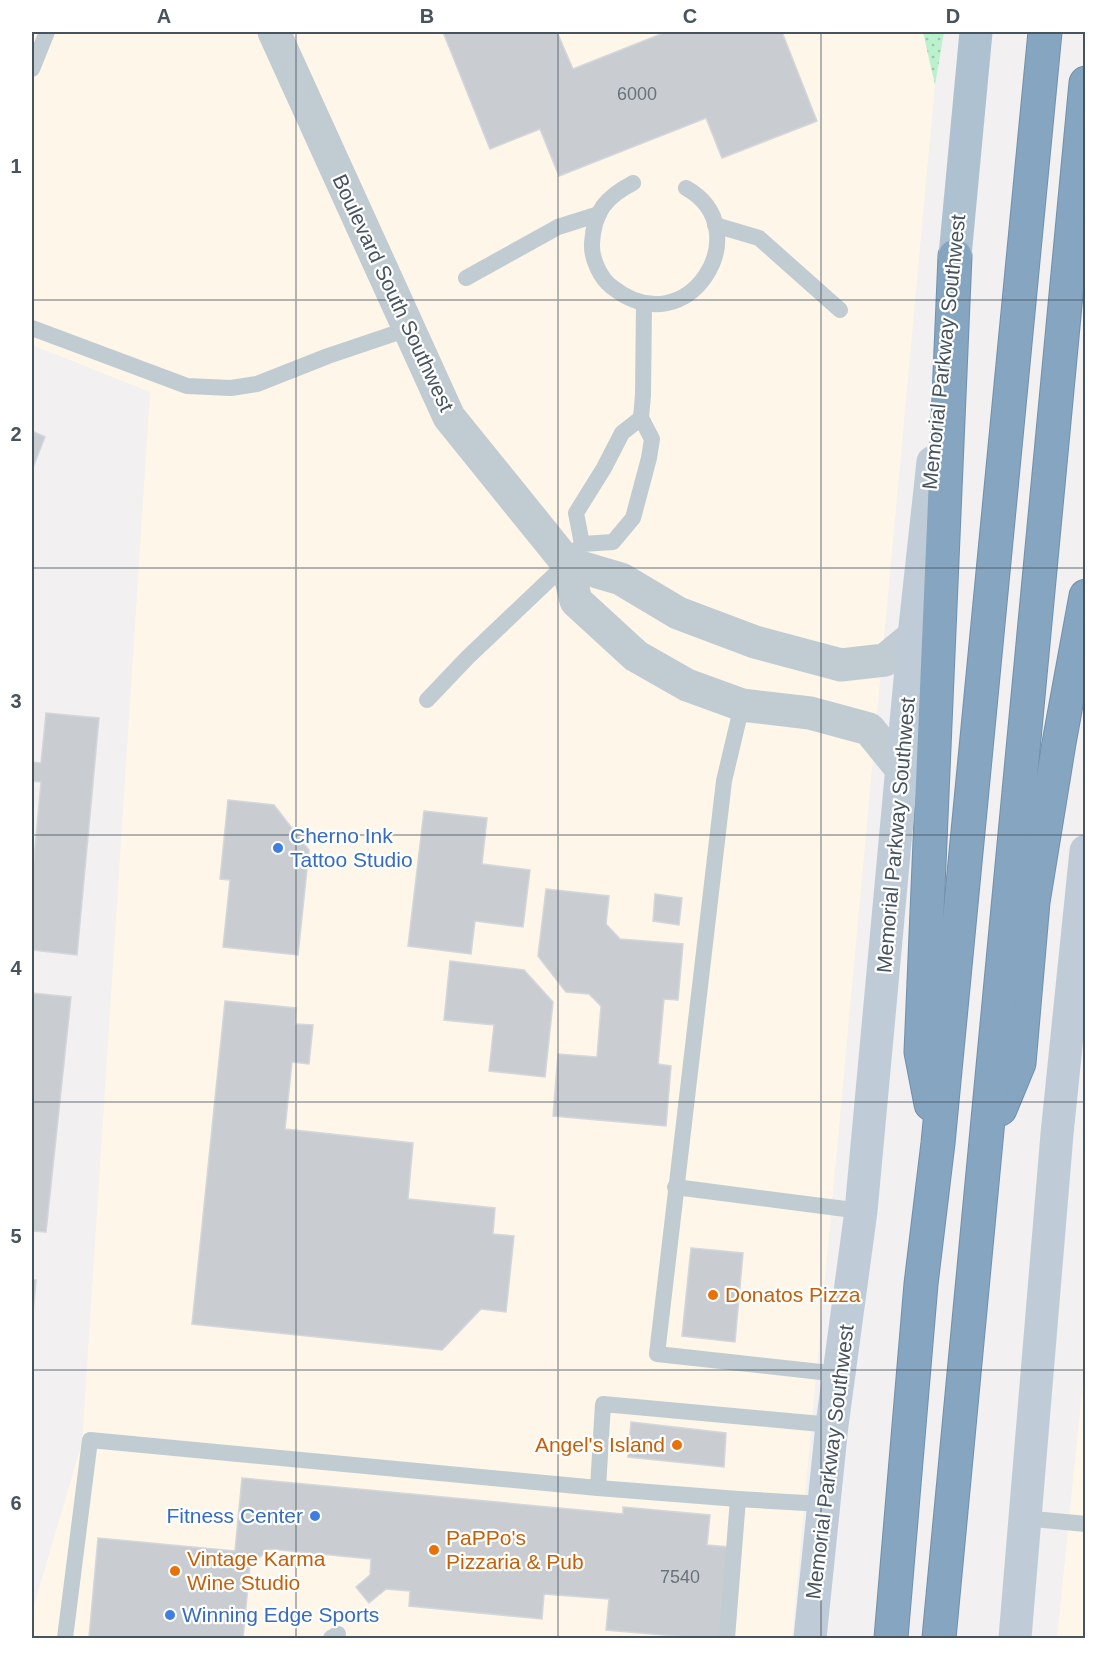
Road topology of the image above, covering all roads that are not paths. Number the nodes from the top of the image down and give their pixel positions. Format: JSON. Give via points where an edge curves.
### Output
{"nodes":[{"id":1,"x":47,"y":32,"type":"edge"},
{"id":2,"x":274,"y":32,"type":"edge"},
{"id":3,"x":976,"y":32,"type":"edge"},
{"id":4,"x":1045,"y":32,"type":"edge"},
{"id":5,"x":32,"y":69,"type":"edge"},
{"id":6,"x":1086,"y":83,"type":"edge"},
{"id":7,"x":633,"y":183,"type":"dead end"},
{"id":8,"x":686,"y":188,"type":"dead end"},
{"id":9,"x":599,"y":214,"type":"junction"},
{"id":10,"x":715,"y":225,"type":"junction"},
{"id":11,"x":954,"y":256,"type":"junction"},
{"id":12,"x":466,"y":278,"type":"dead end"},
{"id":13,"x":644,"y":303,"type":"junction"},
{"id":14,"x":840,"y":310,"type":"dead end"},
{"id":15,"x":32,"y":328,"type":"edge"},
{"id":16,"x":408,"y":329,"type":"junction"},
{"id":17,"x":641,"y":418,"type":"junction"},
{"id":18,"x":574,"y":554,"type":"junction"},
{"id":19,"x":1086,"y":596,"type":"edge"},
{"id":20,"x":914,"y":636,"type":"junction"},
{"id":21,"x":427,"y":700,"type":"dead end"},
{"id":22,"x":742,"y":705,"type":"junction"},
{"id":23,"x":903,"y":771,"type":"junction"},
{"id":24,"x":1086,"y":850,"type":"edge"},
{"id":25,"x":987,"y":1141,"type":"junction"},
{"id":26,"x":938,"y":1143,"type":"junction"},
{"id":27,"x":675,"y":1187,"type":"junction"},
{"id":28,"x":861,"y":1211,"type":"junction"},
{"id":29,"x":840,"y":1374,"type":"junction"},
{"id":30,"x":832,"y":1425,"type":"junction"},
{"id":31,"x":598,"y":1488,"type":"junction"},
{"id":32,"x":738,"y":1499,"type":"junction"},
{"id":33,"x":823,"y":1504,"type":"junction"},
{"id":34,"x":1023,"y":1518,"type":"junction"},
{"id":35,"x":1086,"y":1524,"type":"edge"},
{"id":36,"x":65,"y":1638,"type":"edge"},
{"id":37,"x":727,"y":1638,"type":"edge"},
{"id":38,"x":810,"y":1638,"type":"edge"},
{"id":39,"x":891,"y":1638,"type":"edge"},
{"id":40,"x":939,"y":1638,"type":"edge"},
{"id":41,"x":1015,"y":1638,"type":"edge"}],
"edges":[{"from":1,"to":5,"type":"lane"},
{"from":2,"to":16,"type":"street","name":"Boulevard South Southwest"},
{"from":3,"to":11,"type":"main road","name":"Memorial Parkway Southwest"},
{"from":4,"to":26,"type":"highway"},
{"from":6,"to":25,"type":"highway"},
{"from":7,"to":9,"type":"lane","via":[[615,193]]},
{"from":8,"to":10,"type":"lane","via":[[706,206]]},
{"from":9,"to":12,"type":"lane","via":[[558,227]]},
{"from":9,"to":13,"type":"lane","via":[[593,227],[592,247],[597,267],[608,284],[624,297]]},
{"from":10,"to":13,"type":"lane","via":[[717,246],[712,267],[701,284],[684,297],[665,304]]},
{"from":10,"to":14,"type":"lane","via":[[759,238]]},
{"from":11,"to":20,"type":"main road","name":"Memorial Parkway Southwest"},
{"from":11,"to":26,"type":"highway","via":[[921,1052]]},
{"from":13,"to":17,"type":"lane"},
{"from":15,"to":16,"type":"lane","via":[[187,386],[231,388],[257,384]]},
{"from":16,"to":18,"type":"street","name":"Boulevard South Southwest","via":[[449,417]]},
{"from":17,"to":18,"type":"lane","via":[[622,433],[576,513]]},
{"from":17,"to":18,"type":"lane","via":[[652,439],[633,518],[614,542]]},
{"from":18,"to":20,"type":"street","via":[[678,613],[755,642],[842,666],[885,660]]},
{"from":18,"to":21,"type":"lane"},
{"from":18,"to":22,"type":"street","name":"Boulevard South Southwest","via":[[576,601],[636,656],[687,685]]},
{"from":19,"to":25,"type":"highway","via":[[1033,902],[1019,1063]]},
{"from":20,"to":23,"type":"main road","name":"Memorial Parkway Southwest"},
{"from":22,"to":23,"type":"street","name":"Boulevard South Southwest","via":[[810,713],[869,729]]},
{"from":22,"to":27,"type":"lane","via":[[724,781]]},
{"from":23,"to":28,"type":"main road","name":"Memorial Parkway Southwest"},
{"from":24,"to":34,"type":"main road"},
{"from":25,"to":40,"type":"highway"},
{"from":26,"to":39,"type":"highway","via":[[921,1284]]},
{"from":27,"to":28,"type":"lane"},
{"from":27,"to":29,"type":"lane","via":[[657,1354]]},
{"from":28,"to":29,"type":"main road","name":"Memorial Parkway Southwest"},
{"from":29,"to":30,"type":"main road","name":"Memorial Parkway Southwest"},
{"from":30,"to":31,"type":"lane","via":[[603,1404]]},
{"from":30,"to":33,"type":"main road","name":"Memorial Parkway Southwest"},
{"from":31,"to":32,"type":"lane"},
{"from":31,"to":36,"type":"lane","via":[[90,1440]]},
{"from":32,"to":33,"type":"lane"},
{"from":32,"to":37,"type":"lane"},
{"from":33,"to":38,"type":"main road","name":"Memorial Parkway Southwest"},
{"from":34,"to":35,"type":"lane"},
{"from":34,"to":41,"type":"main road"}]}
